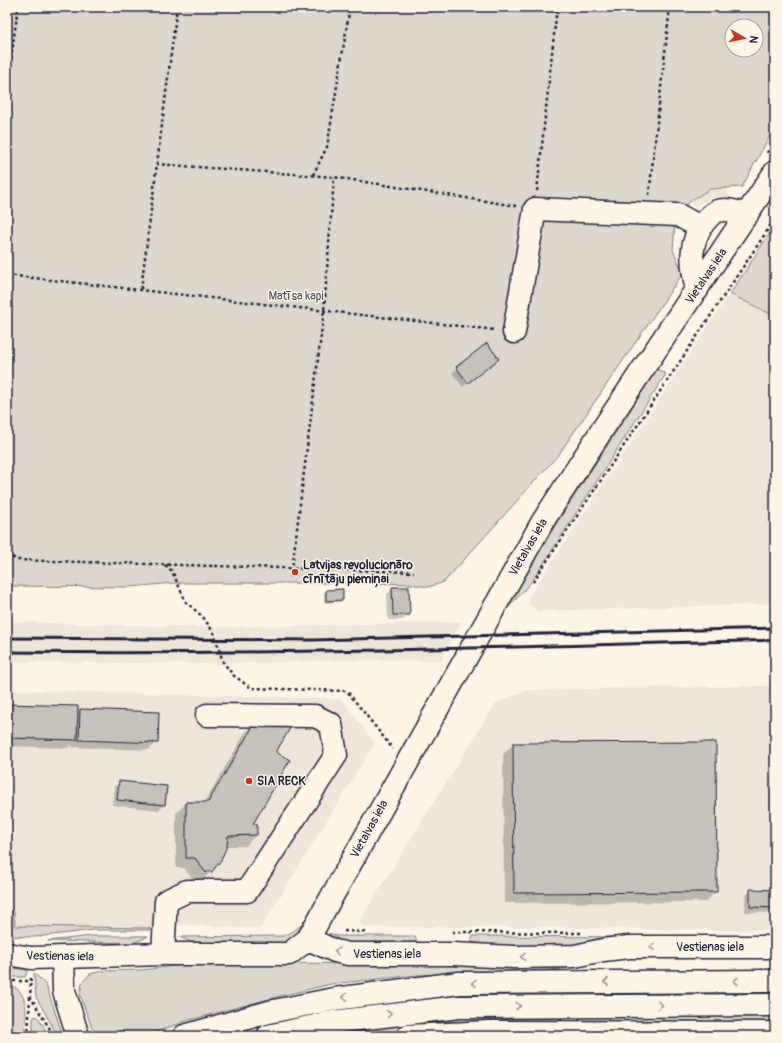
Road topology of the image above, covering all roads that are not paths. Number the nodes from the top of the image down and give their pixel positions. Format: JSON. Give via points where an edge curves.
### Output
{"nodes":[{"id":1,"x":775,"y":172,"type":"edge"},
{"id":2,"x":748,"y":215,"type":"junction"},
{"id":3,"x":700,"y":227,"type":"junction"},
{"id":4,"x":697,"y":290,"type":"junction"},
{"id":5,"x":514,"y":332,"type":"road end"},
{"id":6,"x":207,"y":715,"type":"dead end"},
{"id":7,"x":308,"y":939,"type":"junction"},
{"id":8,"x":775,"y":947,"type":"edge"},
{"id":9,"x":7,"y":954,"type":"edge"},
{"id":10,"x":163,"y":954,"type":"junction"},
{"id":11,"x":63,"y":957,"type":"junction"},
{"id":12,"x":775,"y":981,"type":"edge"},
{"id":13,"x":775,"y":1005,"type":"edge"},
{"id":14,"x":775,"y":1033,"type":"edge"},
{"id":15,"x":78,"y":1036,"type":"edge"},
{"id":16,"x":184,"y":1036,"type":"edge"},
{"id":17,"x":268,"y":1036,"type":"edge"},
{"id":18,"x":408,"y":1036,"type":"edge"}],
"edges":[{"from":1,"to":2,"type":"street","name":"Vietalvas iela"},
{"from":2,"to":3,"type":"street","via":[[716,211]]},
{"from":2,"to":4,"type":"street","name":"Vietalvas iela"},
{"from":3,"to":4,"type":"street","via":[[694,239],[691,258]]},
{"from":3,"to":5,"type":"street","via":[[678,215],[535,209]]},
{"from":4,"to":7,"type":"street","name":"Vietalvas iela","via":[[543,521]]},
{"from":6,"to":10,"type":"street","via":[[315,716],[331,724],[336,755],[247,890],[187,891],[166,901]]},
{"from":8,"to":7,"type":"street","name":"Vestienas iela","one_way":true,"via":[[629,947],[575,956],[514,957],[348,954]]},
{"from":7,"to":10,"type":"street","name":"Vestienas iela","via":[[289,954]]},
{"from":9,"to":11,"type":"street","name":"Vestienas iela","via":[[31,958]]},
{"from":10,"to":11,"type":"street","name":"Vestienas iela"},
{"from":11,"to":15,"type":"street","via":[[64,991]]},
{"from":12,"to":16,"type":"street","one_way":true,"via":[[459,983],[334,999],[269,1012]]},
{"from":17,"to":13,"type":"street","one_way":true,"via":[[340,1021],[459,1007]]},
{"from":14,"to":18,"type":"street","via":[[488,1032]]}]}
